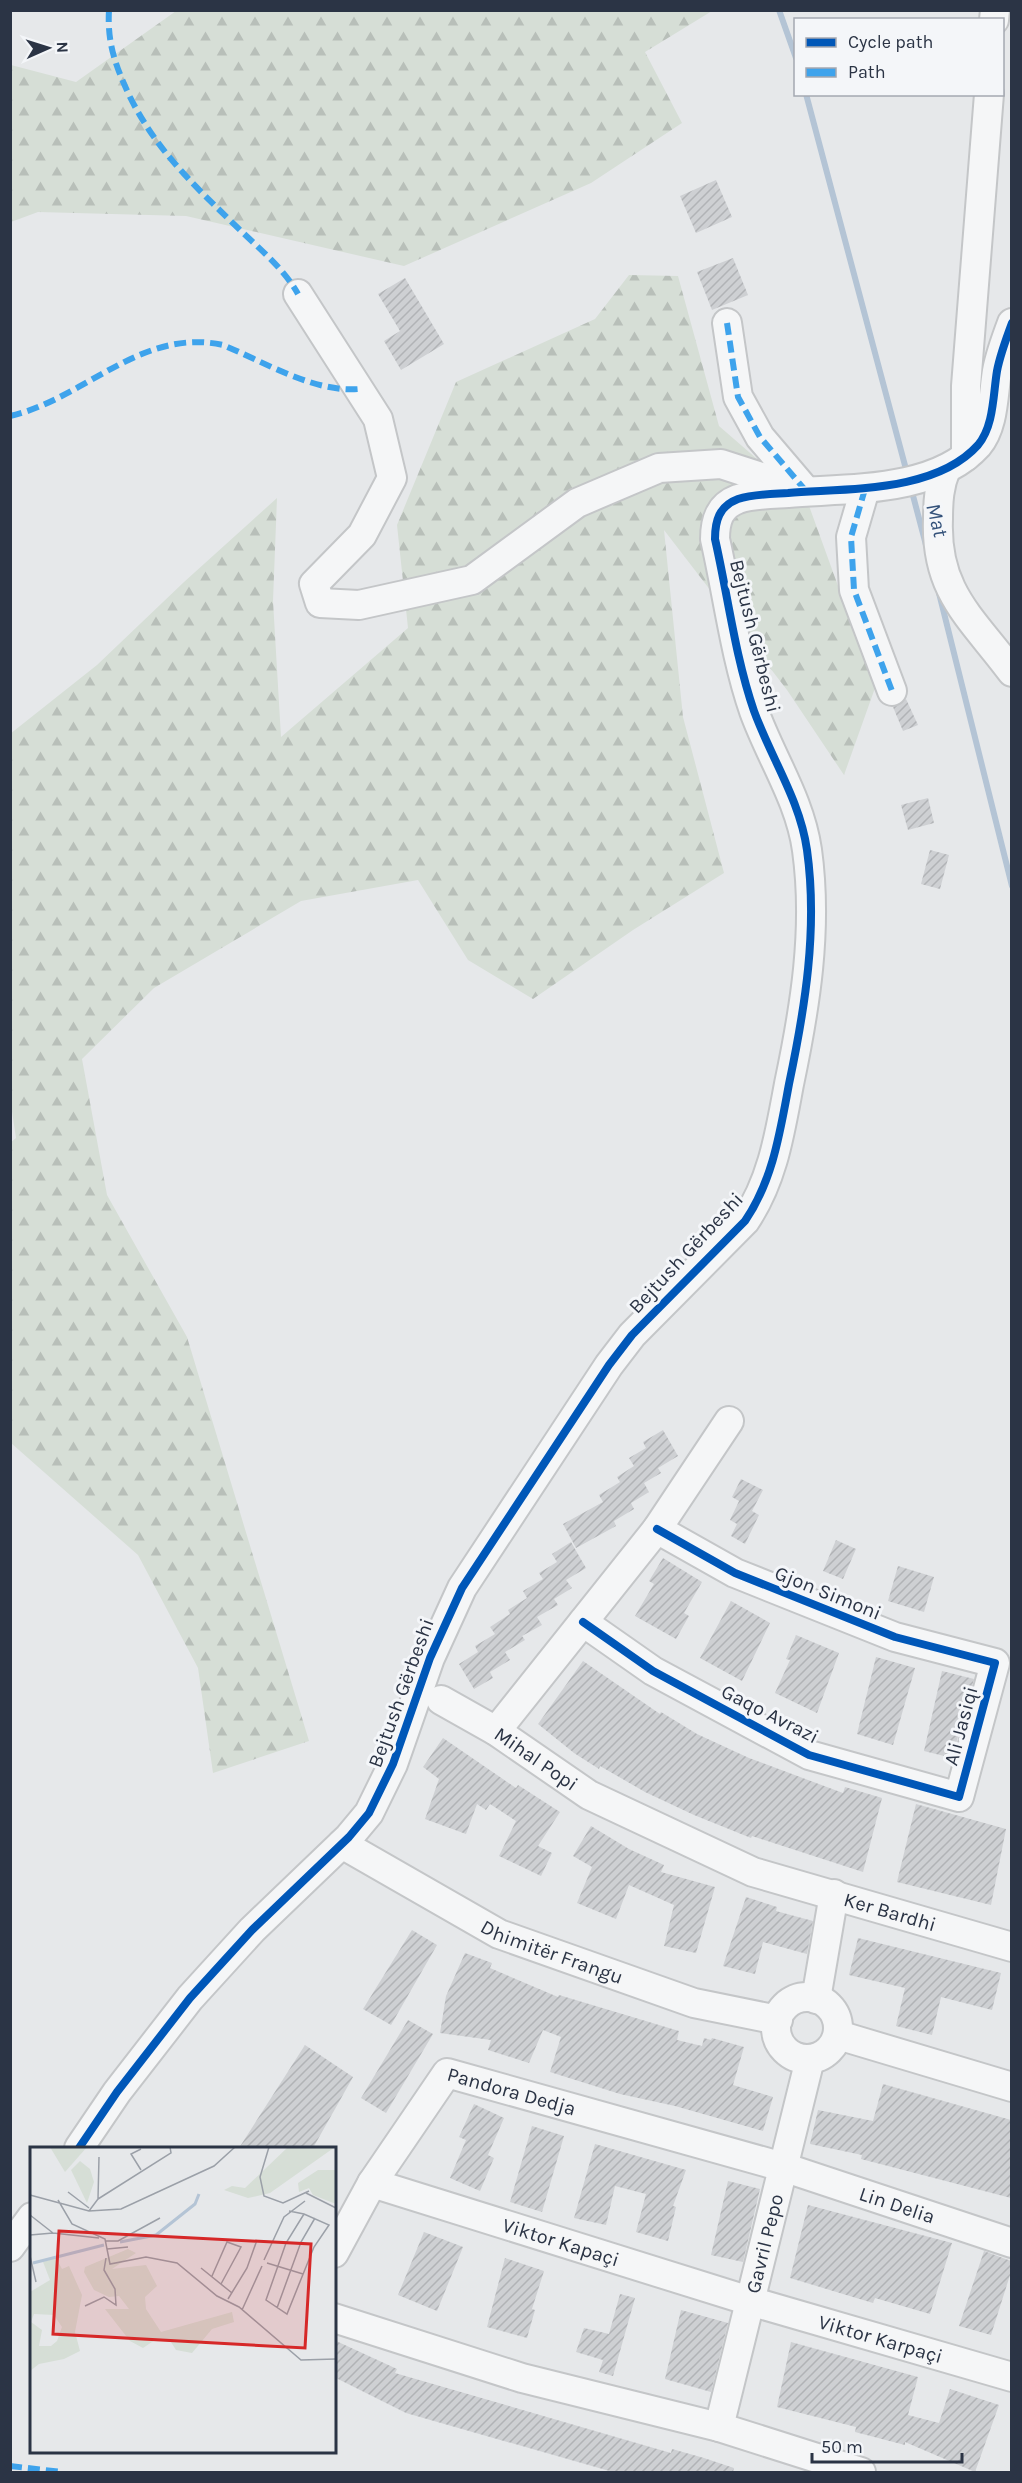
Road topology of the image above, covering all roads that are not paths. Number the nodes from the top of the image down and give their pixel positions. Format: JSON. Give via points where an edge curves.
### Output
{"nodes":[{"id":1,"x":989,"y":96,"type":"edge"},
{"id":2,"x":298,"y":294,"type":"dead end"},
{"id":3,"x":727,"y":323,"type":"dead end"},
{"id":4,"x":1011,"y":323,"type":"edge"},
{"id":5,"x":948,"y":467,"type":"junction"},
{"id":6,"x":865,"y":489,"type":"junction"},
{"id":7,"x":806,"y":491,"type":"junction"},
{"id":8,"x":1011,"y":672,"type":"edge"},
{"id":9,"x":892,"y":691,"type":"dead end"},
{"id":10,"x":729,"y":1421,"type":"dead end"},
{"id":11,"x":657,"y":1529,"type":"junction"},
{"id":12,"x":583,"y":1623,"type":"junction"},
{"id":13,"x":995,"y":1663,"type":"joint"},
{"id":14,"x":441,"y":1700,"type":"dead end"},
{"id":15,"x":496,"y":1731,"type":"junction"},
{"id":16,"x":959,"y":1797,"type":"joint"},
{"id":17,"x":342,"y":1844,"type":"junction"},
{"id":18,"x":834,"y":1894,"type":"junction"},
{"id":19,"x":1011,"y":1947,"type":"edge"},
{"id":20,"x":816,"y":1999,"type":"junction"},
{"id":21,"x":778,"y":2020,"type":"junction"},
{"id":22,"x":838,"y":2035,"type":"junction"},
{"id":23,"x":810,"y":2060,"type":"junction"},
{"id":24,"x":1011,"y":2087,"type":"edge"},
{"id":25,"x":80,"y":2147,"type":"edge"},
{"id":26,"x":783,"y":2167,"type":"junction"},
{"id":27,"x":372,"y":2183,"type":"junction"},
{"id":28,"x":30,"y":2220,"type":"edge"},
{"id":29,"x":1011,"y":2243,"type":"edge"},
{"id":30,"x":10,"y":2247,"type":"edge"},
{"id":31,"x":336,"y":2249,"type":"edge"},
{"id":32,"x":750,"y":2301,"type":"junction"},
{"id":33,"x":336,"y":2319,"type":"edge"},
{"id":34,"x":1011,"y":2377,"type":"edge"},
{"id":35,"x":719,"y":2427,"type":"junction"},
{"id":36,"x":861,"y":2472,"type":"edge"}],
"edges":[{"from":1,"to":5,"type":"street","via":[[966,386]]},
{"from":2,"to":7,"type":"street","via":[[378,419],[392,478],[362,535],[314,584],[320,603],[359,605],[472,580],[578,503],[659,468],[721,464]]},
{"from":3,"to":7,"type":"street","via":[[738,397],[760,437]]},
{"from":4,"to":5,"type":"street","via":[[984,435]]},
{"from":5,"to":6,"type":"street","name":"Bejtush Gërbeshi"},
{"from":5,"to":8,"type":"street","via":[[938,498],[941,569],[959,605]]},
{"from":6,"to":7,"type":"street","name":"Bejtush Gërbeshi"},
{"from":6,"to":9,"type":"street","via":[[851,537],[854,590]]},
{"from":7,"to":17,"type":"street","name":"Bejtush Gërbeshi","via":[[738,499],[716,519],[715,539],[741,664],[754,710],[803,828],[809,871],[810,956],[804,1008],[768,1177],[745,1221],[632,1335],[609,1365],[462,1588],[430,1658],[383,1787],[369,1813]]},
{"from":10,"to":11,"type":"street","name":"Mihal Popi"},
{"from":11,"to":12,"type":"street","name":"Mihal Popi"},
{"from":11,"to":13,"type":"street","name":"Gjon Simoni","via":[[735,1574],[895,1637]]},
{"from":12,"to":15,"type":"street","name":"Mihal Popi"},
{"from":12,"to":16,"type":"street","name":"Gaqo Avrazi","via":[[653,1671],[809,1755]]},
{"from":13,"to":16,"type":"street","name":"Ali Jasiqi"},
{"from":14,"to":15,"type":"street"},
{"from":15,"to":18,"type":"street","name":"Mihal Popi","via":[[589,1795],[753,1872]]},
{"from":17,"to":21,"type":"street","name":"Dhimitër Frangu","via":[[499,1934],[694,2002]]},
{"from":17,"to":25,"type":"street","name":"Bejtush Gërbeshi","via":[[252,1930],[190,1998]]},
{"from":18,"to":19,"type":"street","name":"Ker Bardhi"},
{"from":18,"to":20,"type":"street","name":"Ker Bardhi"},
{"from":20,"to":21,"type":"street","via":[[797,1999]]},
{"from":20,"to":22,"type":"street","via":[[831,2008]]},
{"from":21,"to":23,"type":"street","via":[[778,2039],[783,2048],[800,2059]]},
{"from":22,"to":23,"type":"street","via":[[828,2052]]},
{"from":22,"to":24,"type":"street"},
{"from":23,"to":26,"type":"street","name":"Gavril Pepo"},
{"from":26,"to":27,"type":"street","name":"Pandora Dedja","via":[[447,2073]]},
{"from":26,"to":29,"type":"street","name":"Lin Delia"},
{"from":26,"to":32,"type":"street","name":"Gavril Pepo"},
{"from":27,"to":31,"type":"street","name":"Pandora Dedja"},
{"from":27,"to":32,"type":"street","name":"Viktor Kapaçi"},
{"from":28,"to":30,"type":"street"},
{"from":32,"to":34,"type":"street","name":"Viktor Karpaçi"},
{"from":32,"to":35,"type":"street","name":"Gavril Pepo"},
{"from":33,"to":35,"type":"street","via":[[522,2378]]},
{"from":35,"to":36,"type":"street"}]}
